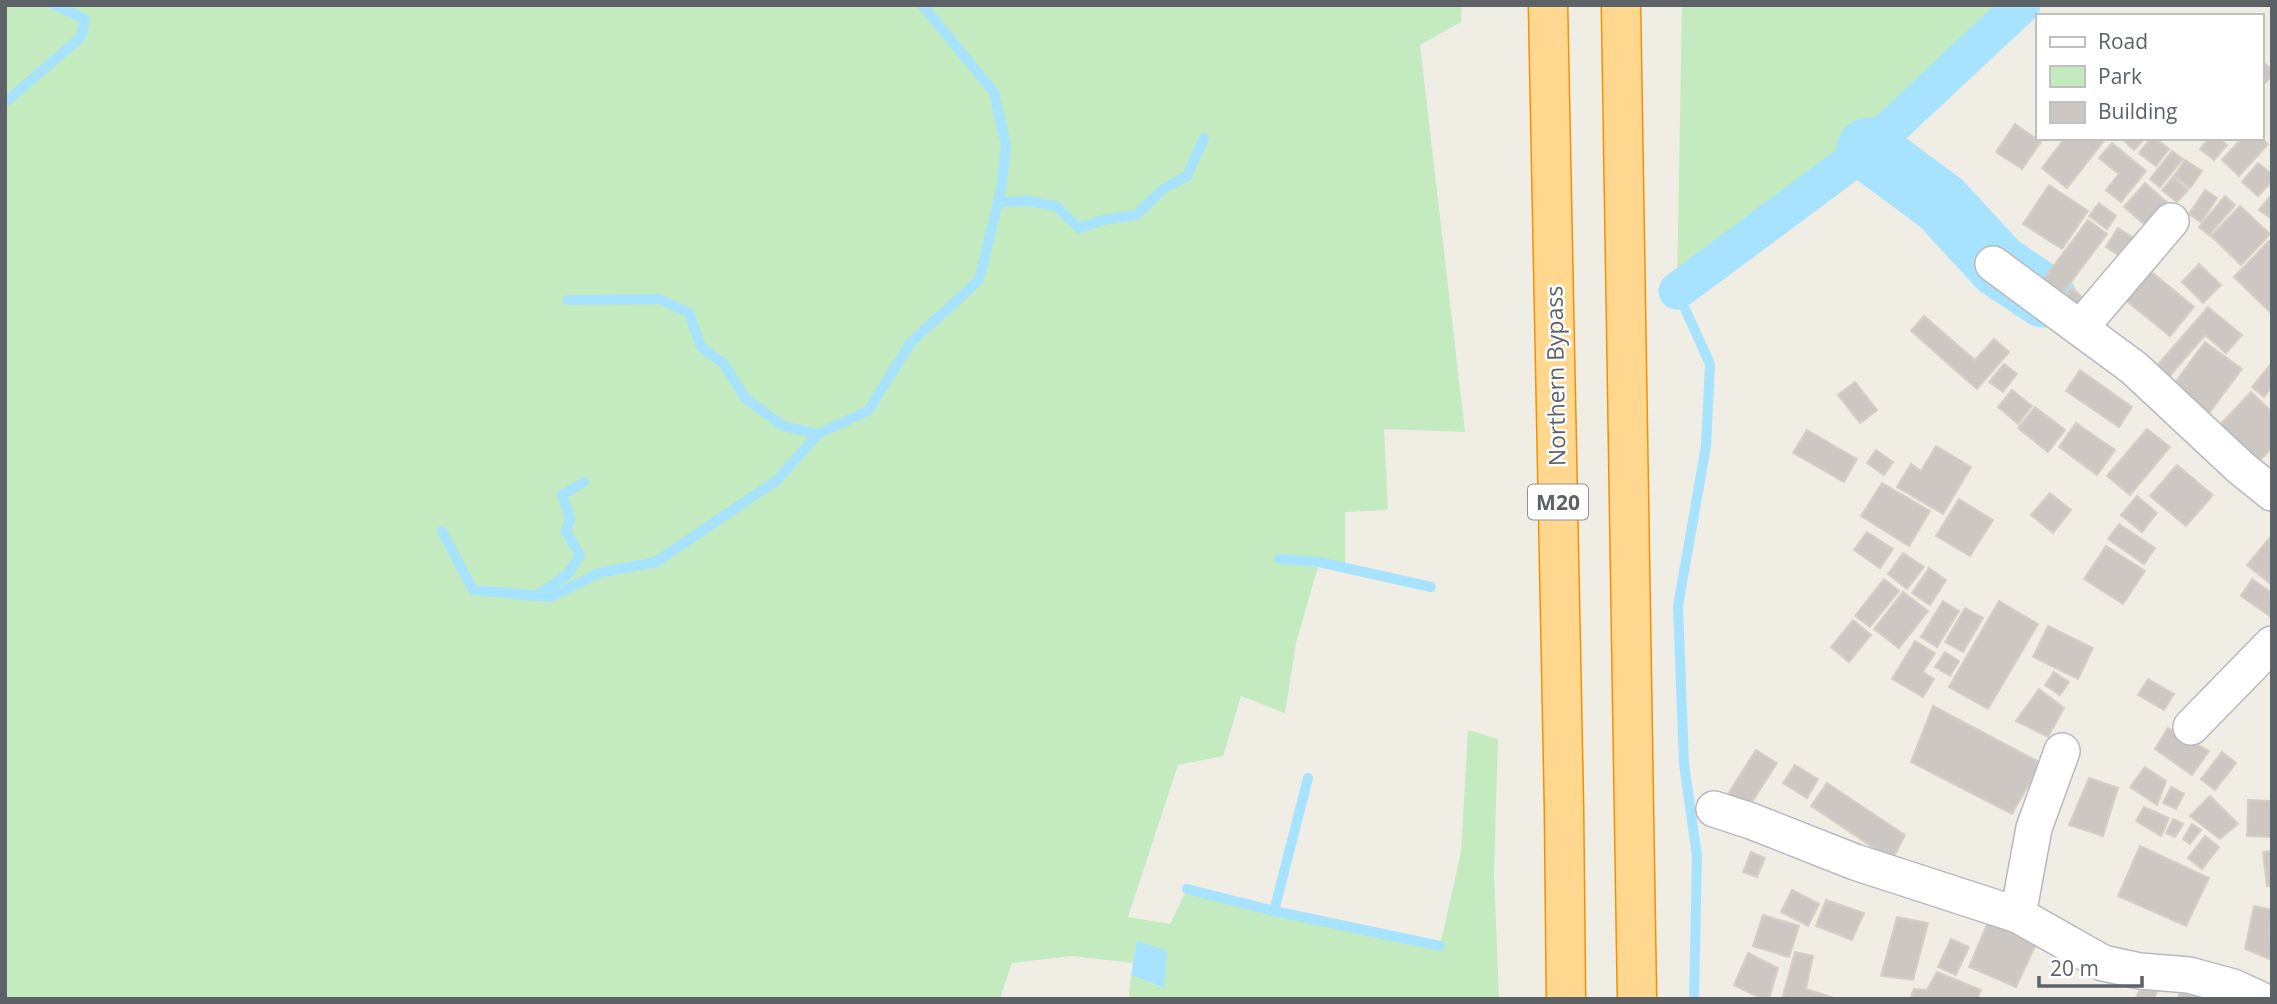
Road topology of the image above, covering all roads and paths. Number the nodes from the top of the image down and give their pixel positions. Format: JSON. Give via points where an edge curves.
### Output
{"nodes":[{"id":1,"x":1548,"y":5,"type":"edge"},
{"id":2,"x":1621,"y":5,"type":"edge"},
{"id":3,"x":2171,"y":221,"type":"dead end"},
{"id":4,"x":1993,"y":264,"type":"dead end"},
{"id":5,"x":2080,"y":328,"type":"junction"},
{"id":6,"x":2272,"y":493,"type":"edge"},
{"id":7,"x":2272,"y":644,"type":"edge"},
{"id":8,"x":2192,"y":727,"type":"dead end"},
{"id":9,"x":2062,"y":751,"type":"dead end"},
{"id":10,"x":1714,"y":809,"type":"dead end"},
{"id":11,"x":2018,"y":915,"type":"junction"},
{"id":12,"x":2246,"y":993,"type":"edge"},
{"id":13,"x":1566,"y":999,"type":"edge"},
{"id":14,"x":1637,"y":999,"type":"edge"}],
"edges":[{"from":1,"to":13,"type":"highway","name":"Northern Bypass","number":"M20"},
{"from":2,"to":14,"type":"highway"},
{"from":3,"to":5,"type":"street"},
{"from":4,"to":5,"type":"street"},
{"from":5,"to":6,"type":"street","via":[[2134,368]]},
{"from":7,"to":8,"type":"street"},
{"from":9,"to":11,"type":"street","via":[[2034,828]]},
{"from":10,"to":11,"type":"street","via":[[1855,862]]},
{"from":11,"to":12,"type":"street","via":[[2103,963],[2189,975]]}]}
